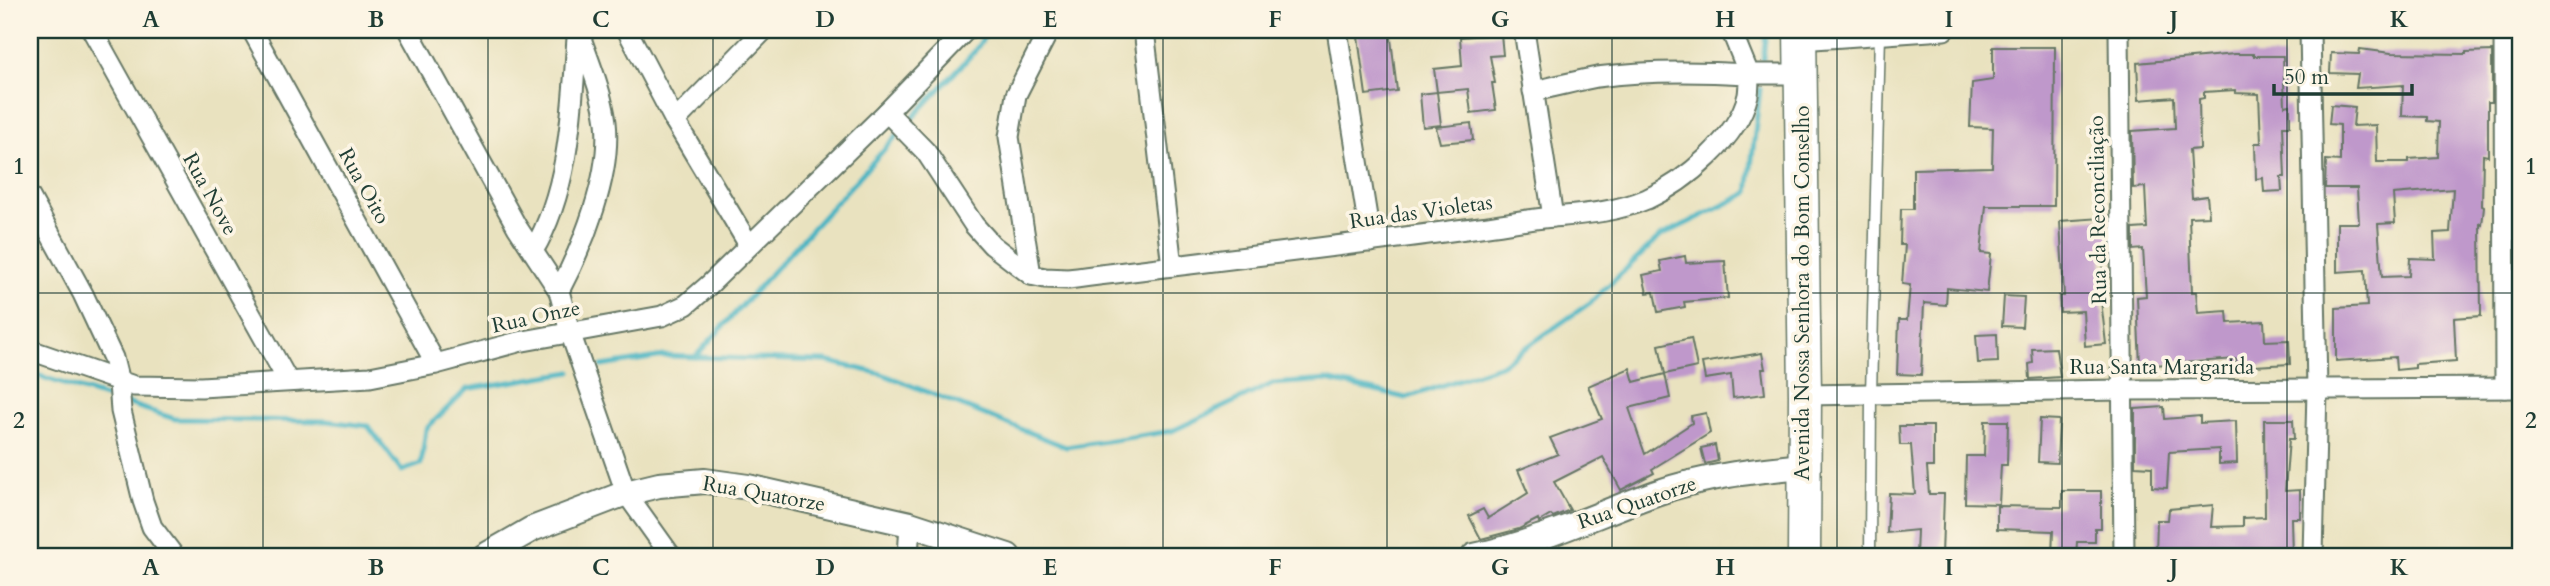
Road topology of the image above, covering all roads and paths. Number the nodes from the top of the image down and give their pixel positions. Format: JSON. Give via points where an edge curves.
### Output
{"nodes":[{"id":1,"x":92,"y":30,"type":"edge"},
{"id":2,"x":252,"y":30,"type":"edge"},
{"id":3,"x":408,"y":30,"type":"edge"},
{"id":4,"x":578,"y":30,"type":"edge"},
{"id":5,"x":627,"y":30,"type":"edge"},
{"id":6,"x":764,"y":30,"type":"edge"},
{"id":7,"x":966,"y":30,"type":"edge"},
{"id":8,"x":1049,"y":30,"type":"edge"},
{"id":9,"x":1144,"y":30,"type":"edge"},
{"id":10,"x":1337,"y":30,"type":"edge"},
{"id":11,"x":1524,"y":30,"type":"edge"},
{"id":12,"x":1731,"y":30,"type":"edge"},
{"id":13,"x":1944,"y":30,"type":"edge"},
{"id":14,"x":2119,"y":30,"type":"edge"},
{"id":15,"x":2310,"y":30,"type":"edge"},
{"id":16,"x":2504,"y":30,"type":"edge"},
{"id":17,"x":1880,"y":32,"type":"edge"},
{"id":18,"x":1800,"y":35,"type":"edge"},
{"id":19,"x":1749,"y":74,"type":"junction"},
{"id":20,"x":1800,"y":74,"type":"junction"},
{"id":21,"x":1534,"y":92,"type":"junction"},
{"id":22,"x":887,"y":112,"type":"junction"},
{"id":23,"x":675,"y":121,"type":"junction"},
{"id":24,"x":30,"y":197,"type":"edge"},
{"id":25,"x":1553,"y":217,"type":"junction"},
{"id":26,"x":1371,"y":242,"type":"junction"},
{"id":27,"x":749,"y":245,"type":"junction"},
{"id":28,"x":533,"y":251,"type":"junction"},
{"id":29,"x":1172,"y":266,"type":"junction"},
{"id":30,"x":1031,"y":275,"type":"junction"},
{"id":31,"x":559,"y":291,"type":"junction"},
{"id":32,"x":570,"y":332,"type":"junction"},
{"id":33,"x":30,"y":350,"type":"edge"},
{"id":34,"x":436,"y":365,"type":"junction"},
{"id":35,"x":288,"y":381,"type":"junction"},
{"id":36,"x":2513,"y":388,"type":"edge"},
{"id":37,"x":2317,"y":389,"type":"junction"},
{"id":38,"x":2123,"y":390,"type":"junction"},
{"id":39,"x":1871,"y":394,"type":"junction"},
{"id":40,"x":120,"y":395,"type":"junction"},
{"id":41,"x":1805,"y":395,"type":"junction"},
{"id":42,"x":1803,"y":466,"type":"junction"},
{"id":43,"x":626,"y":493,"type":"junction"},
{"id":44,"x":1804,"y":521,"type":"junction"},
{"id":45,"x":911,"y":524,"type":"junction"},
{"id":46,"x":174,"y":556,"type":"edge"},
{"id":47,"x":485,"y":556,"type":"edge"},
{"id":48,"x":671,"y":556,"type":"edge"},
{"id":49,"x":908,"y":556,"type":"edge"},
{"id":50,"x":1008,"y":556,"type":"edge"},
{"id":51,"x":1474,"y":556,"type":"edge"},
{"id":52,"x":1795,"y":556,"type":"edge"},
{"id":53,"x":1804,"y":556,"type":"edge"},
{"id":54,"x":1870,"y":556,"type":"edge"},
{"id":55,"x":2123,"y":556,"type":"edge"},
{"id":56,"x":2312,"y":556,"type":"edge"}],
"edges":[{"from":1,"to":35,"type":"street","name":"Rua Nove"},
{"from":2,"to":34,"type":"street","name":"Rua Oito"},
{"from":3,"to":28,"type":"street"},
{"from":4,"to":28,"type":"street","via":[[569,134],[556,194]]},
{"from":4,"to":31,"type":"street","via":[[606,122],[605,160],[579,253]]},
{"from":5,"to":23,"type":"street"},
{"from":6,"to":23,"type":"street"},
{"from":7,"to":22,"type":"street","name":"Rua Onze"},
{"from":8,"to":30,"type":"street","via":[[1016,94],[1009,137]]},
{"from":9,"to":29,"type":"street"},
{"from":10,"to":26,"type":"street"},
{"from":11,"to":21,"type":"street"},
{"from":12,"to":19,"type":"street"},
{"from":13,"to":17,"type":"street"},
{"from":14,"to":38,"type":"street","name":"Rua da Reconciliação"},
{"from":15,"to":37,"type":"street"},
{"from":16,"to":36,"type":"street"},
{"from":17,"to":18,"type":"street"},
{"from":17,"to":39,"type":"lane"},
{"from":18,"to":20,"type":"main road","name":"Avenida Nossa Senhora do Bom Conselho"},
{"from":19,"to":20,"type":"street"},
{"from":19,"to":21,"type":"street","via":[[1632,74]]},
{"from":19,"to":25,"type":"street","name":"Rua das Violetas","via":[[1748,93],[1735,122],[1700,164],[1673,185],[1619,208]]},
{"from":20,"to":41,"type":"main road","name":"Avenida Nossa Senhora do Bom Conselho"},
{"from":21,"to":25,"type":"street"},
{"from":22,"to":27,"type":"street","name":"Rua Onze"},
{"from":22,"to":30,"type":"street","via":[[940,172],[974,225]]},
{"from":23,"to":27,"type":"street"},
{"from":24,"to":40,"type":"street","via":[[113,358]]},
{"from":25,"to":26,"type":"street","name":"Rua das Violetas"},
{"from":26,"to":29,"type":"street","name":"Rua das Violetas"},
{"from":27,"to":32,"type":"street","name":"Rua Onze","via":[[685,305],[641,321]]},
{"from":28,"to":31,"type":"street"},
{"from":29,"to":30,"type":"street","name":"Rua das Violetas","via":[[1068,279]]},
{"from":31,"to":32,"type":"street"},
{"from":32,"to":34,"type":"street","name":"Rua Onze"},
{"from":32,"to":43,"type":"street"},
{"from":33,"to":40,"type":"street","name":"Rua Onze"},
{"from":34,"to":35,"type":"street","name":"Rua Onze","via":[[370,377]]},
{"from":35,"to":40,"type":"street","name":"Rua Onze","via":[[134,386]]},
{"from":36,"to":37,"type":"street","name":"Rua Santa Margarida"},
{"from":37,"to":38,"type":"street","name":"Rua Santa Margarida"},
{"from":37,"to":56,"type":"street"},
{"from":38,"to":39,"type":"street","name":"Rua Santa Margarida"},
{"from":38,"to":55,"type":"street","name":"Rua da Reconciliação"},
{"from":39,"to":41,"type":"street","name":"Rua Santa Margarida"},
{"from":39,"to":54,"type":"lane"},
{"from":40,"to":46,"type":"street","via":[[143,501],[152,527]]},
{"from":41,"to":42,"type":"main road","name":"Avenida Nossa Senhora do Bom Conselho"},
{"from":42,"to":44,"type":"main road","name":"Avenida Nossa Senhora do Bom Conselho"},
{"from":42,"to":51,"type":"street","name":"Rua Quatorze","via":[[1722,474],[1658,492],[1550,536]]},
{"from":43,"to":45,"type":"street","name":"Rua Quatorze","via":[[705,481]]},
{"from":43,"to":47,"type":"street","name":"Rua Quatorze","via":[[532,530]]},
{"from":43,"to":48,"type":"street"},
{"from":44,"to":52,"type":"street"},
{"from":44,"to":53,"type":"main road","name":"Avenida Nossa Senhora do Bom Conselho"},
{"from":45,"to":49,"type":"street"},
{"from":45,"to":50,"type":"street","name":"Rua Quatorze"}]}
